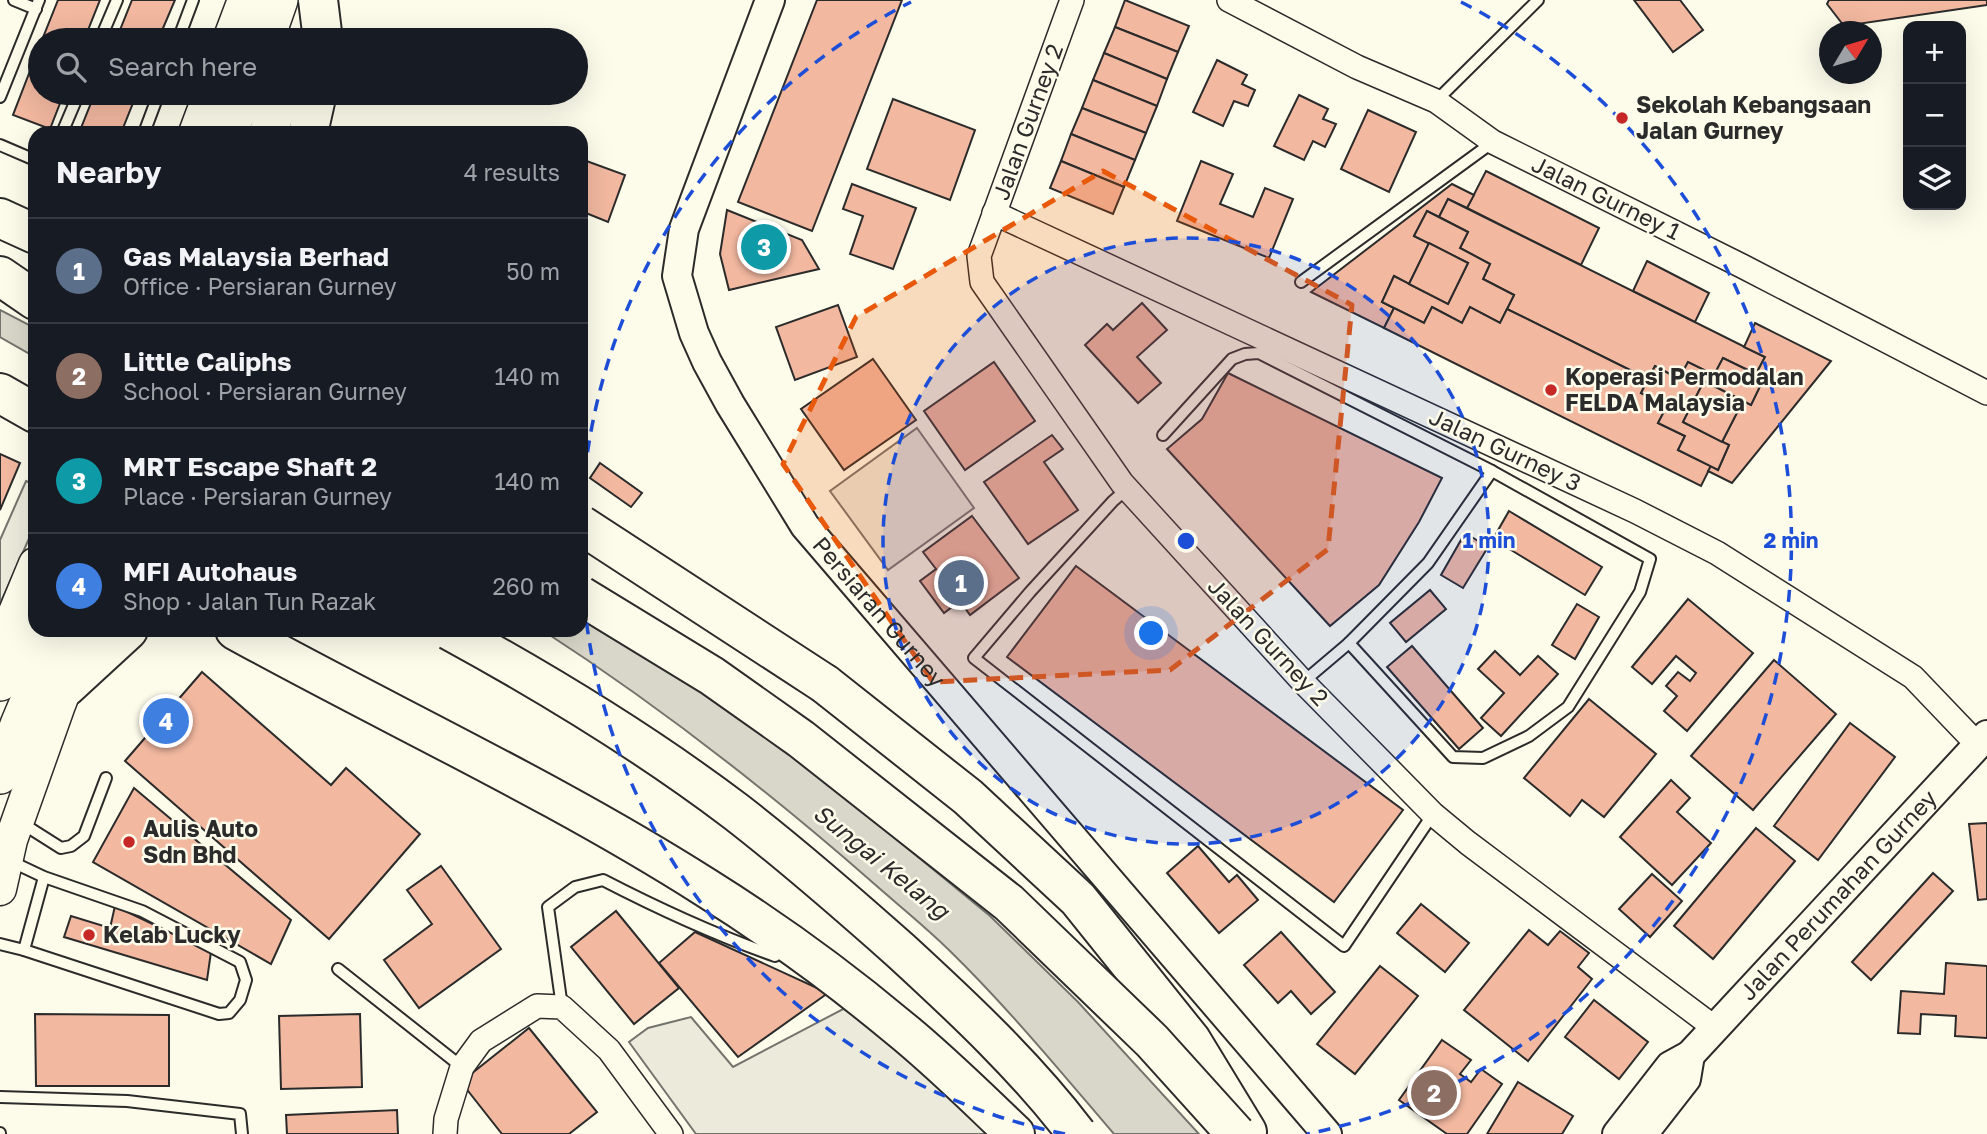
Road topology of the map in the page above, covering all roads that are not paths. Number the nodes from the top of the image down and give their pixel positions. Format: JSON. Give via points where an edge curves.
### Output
{"nodes":[{"id":1,"x":14,"y":0,"type":"edge"},
{"id":2,"x":117,"y":0,"type":"edge"},
{"id":3,"x":193,"y":0,"type":"edge"},
{"id":4,"x":243,"y":0,"type":"edge"},
{"id":5,"x":279,"y":0,"type":"edge"},
{"id":6,"x":317,"y":0,"type":"edge"},
{"id":7,"x":331,"y":0,"type":"edge"},
{"id":8,"x":770,"y":0,"type":"edge"},
{"id":9,"x":1072,"y":0,"type":"edge"},
{"id":10,"x":1229,"y":0,"type":"edge"},
{"id":11,"x":1538,"y":0,"type":"edge"},
{"id":12,"x":37,"y":4,"type":"edge"},
{"id":13,"x":105,"y":28,"type":"edge"},
{"id":14,"x":182,"y":28,"type":"edge"},
{"id":15,"x":233,"y":28,"type":"edge"},
{"id":16,"x":269,"y":28,"type":"edge"},
{"id":17,"x":306,"y":28,"type":"edge"},
{"id":18,"x":320,"y":28,"type":"edge"},
{"id":19,"x":321,"y":28,"type":"edge"},
{"id":20,"x":0,"y":64,"type":"edge"},
{"id":21,"x":12,"y":69,"type":"junction"},
{"id":22,"x":0,"y":97,"type":"edge"},
{"id":23,"x":1436,"y":101,"type":"junction"},
{"id":24,"x":74,"y":105,"type":"edge"},
{"id":25,"x":154,"y":105,"type":"edge"},
{"id":26,"x":206,"y":105,"type":"edge"},
{"id":27,"x":241,"y":105,"type":"edge"},
{"id":28,"x":278,"y":105,"type":"edge"},
{"id":29,"x":290,"y":105,"type":"edge"},
{"id":30,"x":314,"y":105,"type":"edge"},
{"id":31,"x":65,"y":126,"type":"edge"},
{"id":32,"x":147,"y":126,"type":"edge"},
{"id":33,"x":198,"y":126,"type":"edge"},
{"id":34,"x":231,"y":126,"type":"edge"},
{"id":35,"x":270,"y":126,"type":"edge"},
{"id":36,"x":283,"y":126,"type":"edge"},
{"id":37,"x":310,"y":126,"type":"edge"},
{"id":38,"x":1493,"y":142,"type":"junction"},
{"id":39,"x":0,"y":145,"type":"edge"},
{"id":40,"x":28,"y":157,"type":"edge"},
{"id":41,"x":994,"y":213,"type":"junction"},
{"id":42,"x":0,"y":218,"type":"edge"},
{"id":43,"x":28,"y":231,"type":"edge"},
{"id":44,"x":0,"y":276,"type":"edge"},
{"id":45,"x":1301,"y":282,"type":"dead end"},
{"id":46,"x":28,"y":295,"type":"edge"},
{"id":47,"x":0,"y":298,"type":"edge"},
{"id":48,"x":28,"y":310,"type":"edge"},
{"id":49,"x":0,"y":393,"type":"edge"},
{"id":50,"x":1987,"y":393,"type":"edge"},
{"id":51,"x":28,"y":409,"type":"edge"},
{"id":52,"x":0,"y":418,"type":"edge"},
{"id":53,"x":28,"y":431,"type":"edge"},
{"id":54,"x":1163,"y":435,"type":"dead end"},
{"id":55,"x":1492,"y":471,"type":"junction"},
{"id":56,"x":1127,"y":489,"type":"junction"},
{"id":57,"x":588,"y":530,"type":"edge"},
{"id":58,"x":28,"y":581,"type":"edge"},
{"id":59,"x":588,"y":600,"type":"edge"},
{"id":60,"x":28,"y":616,"type":"edge"},
{"id":61,"x":57,"y":637,"type":"edge"},
{"id":62,"x":85,"y":637,"type":"edge"},
{"id":63,"x":120,"y":637,"type":"edge"},
{"id":64,"x":248,"y":637,"type":"edge"},
{"id":65,"x":462,"y":637,"type":"edge"},
{"id":66,"x":1349,"y":643,"type":"junction"},
{"id":67,"x":0,"y":648,"type":"edge"},
{"id":68,"x":0,"y":682,"type":"edge"},
{"id":69,"x":1303,"y":682,"type":"junction"},
{"id":70,"x":66,"y":687,"type":"junction"},
{"id":71,"x":1983,"y":740,"type":"edge"},
{"id":72,"x":0,"y":775,"type":"edge"},
{"id":73,"x":106,"y":778,"type":"dead end"},
{"id":74,"x":1433,"y":814,"type":"junction"},
{"id":75,"x":18,"y":820,"type":"junction"},
{"id":76,"x":6,"y":858,"type":"junction"},
{"id":77,"x":44,"y":877,"type":"junction"},
{"id":78,"x":0,"y":889,"type":"edge"},
{"id":79,"x":0,"y":944,"type":"edge"},
{"id":80,"x":24,"y":950,"type":"junction"},
{"id":81,"x":775,"y":956,"type":"dead end"},
{"id":82,"x":338,"y":969,"type":"dead end"},
{"id":83,"x":562,"y":1007,"type":"junction"},
{"id":84,"x":1714,"y":1028,"type":"junction"},
{"id":85,"x":1690,"y":1055,"type":"junction"},
{"id":86,"x":462,"y":1067,"type":"junction"},
{"id":87,"x":0,"y":1097,"type":"edge"},
{"id":88,"x":242,"y":1134,"type":"edge"},
{"id":89,"x":445,"y":1134,"type":"edge"},
{"id":90,"x":671,"y":1134,"type":"edge"},
{"id":91,"x":1015,"y":1134,"type":"edge"},
{"id":92,"x":1077,"y":1134,"type":"edge"},
{"id":93,"x":1236,"y":1134,"type":"edge"},
{"id":94,"x":1249,"y":1134,"type":"edge"},
{"id":95,"x":1326,"y":1134,"type":"edge"},
{"id":96,"x":1617,"y":1134,"type":"edge"},
{"id":97,"x":1643,"y":1134,"type":"edge"}],
"edges":[{"from":1,"to":12,"type":"lane"},
{"from":2,"to":13,"type":"lane"},
{"from":3,"to":14,"type":"lane"},
{"from":4,"to":15,"type":"main road"},
{"from":5,"to":16,"type":"main road"},
{"from":6,"to":17,"type":"main road"},
{"from":6,"to":19,"type":"highway","bridge":true},
{"from":7,"to":18,"type":"main road"},
{"from":8,"to":95,"type":"street","name":"Persiaran Gurney","via":[[684,229],[677,276],[707,362],[806,526]]},
{"from":9,"to":41,"type":"street","name":"Jalan Gurney 2"},
{"from":10,"to":23,"type":"street","name":"Jalan Gurney 1","via":[[1357,67]]},
{"from":11,"to":23,"type":"lane"},
{"from":12,"to":21,"type":"lane"},
{"from":20,"to":21,"type":"lane"},
{"from":21,"to":22,"type":"lane"},
{"from":23,"to":38,"type":"street","name":"Jalan Gurney 1"},
{"from":24,"to":31,"type":"lane"},
{"from":25,"to":32,"type":"lane"},
{"from":26,"to":33,"type":"main road"},
{"from":27,"to":34,"type":"main road"},
{"from":28,"to":35,"type":"main road"},
{"from":29,"to":36,"type":"main road"},
{"from":30,"to":37,"type":"highway"},
{"from":38,"to":45,"type":"lane"},
{"from":38,"to":50,"type":"street","name":"Jalan Gurney 1"},
{"from":39,"to":40,"type":"lane"},
{"from":41,"to":56,"type":"street","name":"Jalan Gurney 2","via":[[979,256],[982,282]]},
{"from":41,"to":71,"type":"street","name":"Jalan Gurney 3","via":[[1635,510],[1717,553],[1913,677]]},
{"from":42,"to":43,"type":"highway"},
{"from":44,"to":46,"type":"highway"},
{"from":47,"to":48,"type":"highway"},
{"from":49,"to":51,"type":"highway"},
{"from":52,"to":53,"type":"highway"},
{"from":54,"to":55,"type":"lane","via":[[1232,359],[1259,353]]},
{"from":55,"to":66,"type":"lane","via":[[1428,563]]},
{"from":55,"to":66,"type":"lane","via":[[1650,559],[1640,592],[1568,707],[1529,736],[1483,758],[1453,757]]},
{"from":56,"to":69,"type":"street","name":"Jalan Gurney 2"},
{"from":56,"to":74,"type":"lane","via":[[974,658],[1344,946]]},
{"from":57,"to":94,"type":"highway","bridge":true,"via":[[825,684],[968,797],[1078,900],[1191,1040]]},
{"from":58,"to":67,"type":"main road"},
{"from":59,"to":93,"type":"highway","bridge":true,"via":[[712,676],[790,731],[1009,903],[1152,1041]]},
{"from":60,"to":68,"type":"main road"},
{"from":61,"to":72,"type":"main road"},
{"from":62,"to":70,"type":"main road"},
{"from":63,"to":70,"type":"highway"},
{"from":64,"to":91,"type":"highway","via":[[567,805],[705,887],[824,968],[899,1027]]},
{"from":65,"to":92,"type":"highway","bridge":true,"via":[[633,739],[833,890],[970,1014]]},
{"from":66,"to":69,"type":"lane"},
{"from":69,"to":74,"type":"street","name":"Jalan Gurney 2"},
{"from":70,"to":75,"type":"main road"},
{"from":71,"to":84,"type":"street","name":"Jalan Perumahan Gurney"},
{"from":73,"to":75,"type":"lane","via":[[84,836],[71,846],[61,848]]},
{"from":74,"to":84,"type":"street","name":"Jalan Gurney 2"},
{"from":75,"to":76,"type":"main road"},
{"from":76,"to":77,"type":"lane"},
{"from":76,"to":78,"type":"main road"},
{"from":77,"to":80,"type":"lane"},
{"from":77,"to":80,"type":"lane","via":[[142,911],[240,962],[246,980],[240,1000],[229,1013],[219,1014]]},
{"from":79,"to":80,"type":"lane"},
{"from":81,"to":83,"type":"lane","via":[[728,940],[603,880],[584,884],[548,907]]},
{"from":82,"to":86,"type":"lane"},
{"from":83,"to":86,"type":"street","via":[[537,1006],[481,1041]]},
{"from":83,"to":90,"type":"street","via":[[609,1050]]},
{"from":84,"to":85,"type":"street","name":"Jalan Perumahan Gurney"},
{"from":85,"to":96,"type":"street","name":"Jalan Perumahan Gurney","via":[[1670,1066]]},
{"from":85,"to":97,"type":"street","name":"Jalan Perumahan Gurney","via":[[1686,1079]]},
{"from":86,"to":89,"type":"street"},
{"from":87,"to":88,"type":"lane","via":[[127,1101],[240,1114]]}]}
